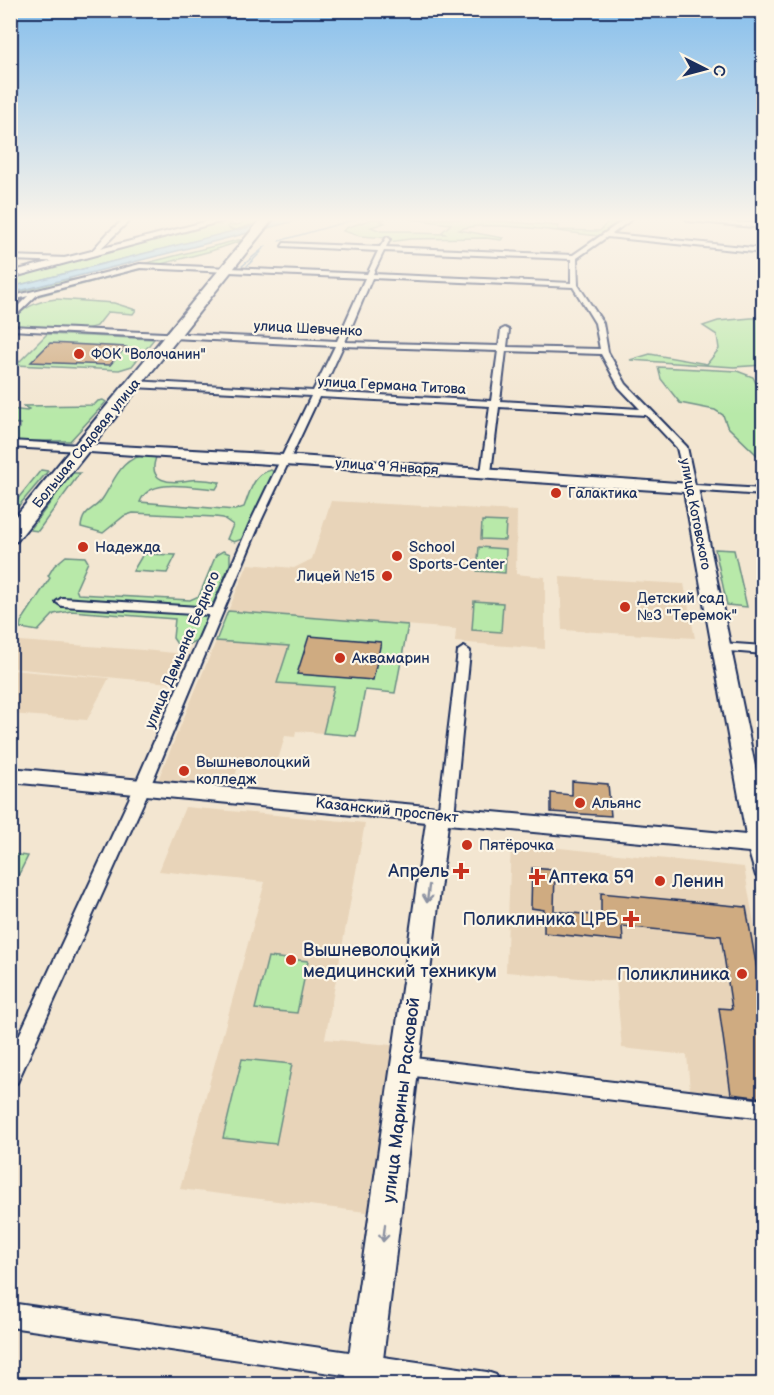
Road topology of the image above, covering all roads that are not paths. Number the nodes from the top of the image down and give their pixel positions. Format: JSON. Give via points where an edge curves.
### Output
{"nodes":[{"id":1,"x":71,"y":284,"type":"edge"},
{"id":2,"x":216,"y":284,"type":"edge"},
{"id":3,"x":366,"y":284,"type":"edge"},
{"id":4,"x":554,"y":284,"type":"edge"},
{"id":5,"x":575,"y":285,"type":"joint"},
{"id":6,"x":37,"y":293,"type":"junction"},
{"id":7,"x":10,"y":299,"type":"edge"},
{"id":8,"x":10,"y":319,"type":"edge"},
{"id":9,"x":10,"y":327,"type":"edge"},
{"id":10,"x":505,"y":330,"type":"dead end"},
{"id":11,"x":173,"y":336,"type":"junction"},
{"id":12,"x":340,"y":344,"type":"junction"},
{"id":13,"x":504,"y":349,"type":"junction"},
{"id":14,"x":604,"y":352,"type":"junction"},
{"id":15,"x":133,"y":384,"type":"junction"},
{"id":16,"x":315,"y":394,"type":"junction"},
{"id":17,"x":495,"y":404,"type":"junction"},
{"id":18,"x":649,"y":412,"type":"junction"},
{"id":19,"x":10,"y":444,"type":"edge"},
{"id":20,"x":80,"y":448,"type":"junction"},
{"id":21,"x":284,"y":459,"type":"junction"},
{"id":22,"x":486,"y":473,"type":"junction"},
{"id":23,"x":691,"y":488,"type":"junction"},
{"id":24,"x":764,"y":492,"type":"edge"},
{"id":25,"x":10,"y":537,"type":"edge"},
{"id":26,"x":62,"y":602,"type":"dead end"},
{"id":27,"x":216,"y":612,"type":"junction"},
{"id":28,"x":721,"y":647,"type":"junction"},
{"id":29,"x":764,"y":650,"type":"edge"},
{"id":30,"x":464,"y":651,"type":"dead end"},
{"id":31,"x":10,"y":775,"type":"edge"},
{"id":32,"x":142,"y":786,"type":"junction"},
{"id":33,"x":442,"y":815,"type":"junction"},
{"id":34,"x":761,"y":845,"type":"edge"},
{"id":35,"x":764,"y":870,"type":"edge"},
{"id":36,"x":406,"y":1066,"type":"junction"},
{"id":37,"x":10,"y":1077,"type":"edge"},
{"id":38,"x":764,"y":1109,"type":"edge"},
{"id":39,"x":10,"y":1316,"type":"edge"},
{"id":40,"x":365,"y":1375,"type":"edge"},
{"id":41,"x":487,"y":1384,"type":"edge"}],
"edges":[{"from":1,"to":6,"type":"street"},
{"from":2,"to":11,"type":"highway","name":"Большая Садовая улица"},
{"from":3,"to":12,"type":"street","name":"улица Демьяна Бедного"},
{"from":4,"to":5,"type":"street"},
{"from":5,"to":14,"type":"street","name":"улица Котовского","via":[[599,323]]},
{"from":6,"to":7,"type":"street"},
{"from":6,"to":8,"type":"street"},
{"from":9,"to":11,"type":"street","name":"улица Шевченко"},
{"from":10,"to":13,"type":"street"},
{"from":11,"to":12,"type":"street","name":"улица Шевченко"},
{"from":11,"to":15,"type":"highway","name":"Большая Садовая улица"},
{"from":12,"to":13,"type":"street","name":"улица Шевченко"},
{"from":12,"to":16,"type":"street","name":"улица Демьяна Бедного"},
{"from":13,"to":14,"type":"street","name":"улица Шевченко"},
{"from":13,"to":17,"type":"street"},
{"from":14,"to":18,"type":"street","name":"улица Котовского","via":[[622,385]]},
{"from":15,"to":16,"type":"street","name":"улица Германа Титова"},
{"from":15,"to":20,"type":"highway","name":"Большая Садовая улица"},
{"from":16,"to":17,"type":"street","name":"улица Германа Титова"},
{"from":16,"to":21,"type":"street","name":"улица Демьяна Бедного"},
{"from":17,"to":18,"type":"street","name":"улица Германа Титова"},
{"from":17,"to":22,"type":"street"},
{"from":18,"to":23,"type":"street","name":"улица Котовского","via":[[682,447]]},
{"from":19,"to":20,"type":"street","name":"улица 9 Января"},
{"from":20,"to":21,"type":"street","name":"улица 9 Января"},
{"from":20,"to":25,"type":"highway","name":"Большая Садовая улица"},
{"from":21,"to":22,"type":"street","name":"улица 9 Января"},
{"from":21,"to":27,"type":"street","name":"улица Демьяна Бедного"},
{"from":22,"to":23,"type":"street","name":"улица 9 Января"},
{"from":23,"to":24,"type":"street","name":"улица 9 Января"},
{"from":23,"to":28,"type":"street","name":"улица Котовского"},
{"from":26,"to":27,"type":"street"},
{"from":27,"to":32,"type":"street","name":"улица Демьяна Бедного"},
{"from":28,"to":29,"type":"street"},
{"from":28,"to":34,"type":"street","name":"улица Котовского"},
{"from":30,"to":33,"type":"street","name":"улица Марины Расковой"},
{"from":31,"to":32,"type":"street","name":"Казанский проспект"},
{"from":32,"to":33,"type":"street","name":"Казанский проспект"},
{"from":32,"to":37,"type":"street","name":"улица Демьяна Бедного"},
{"from":33,"to":34,"type":"street","name":"Казанский проспект"},
{"from":33,"to":36,"type":"street","name":"улица Марины Расковой","one_way":true},
{"from":34,"to":35,"type":"street","name":"улица Котовского"},
{"from":36,"to":38,"type":"street"},
{"from":36,"to":40,"type":"street","name":"улица Марины Расковой","one_way":true},
{"from":39,"to":40,"type":"street"},
{"from":40,"to":41,"type":"street"}]}
